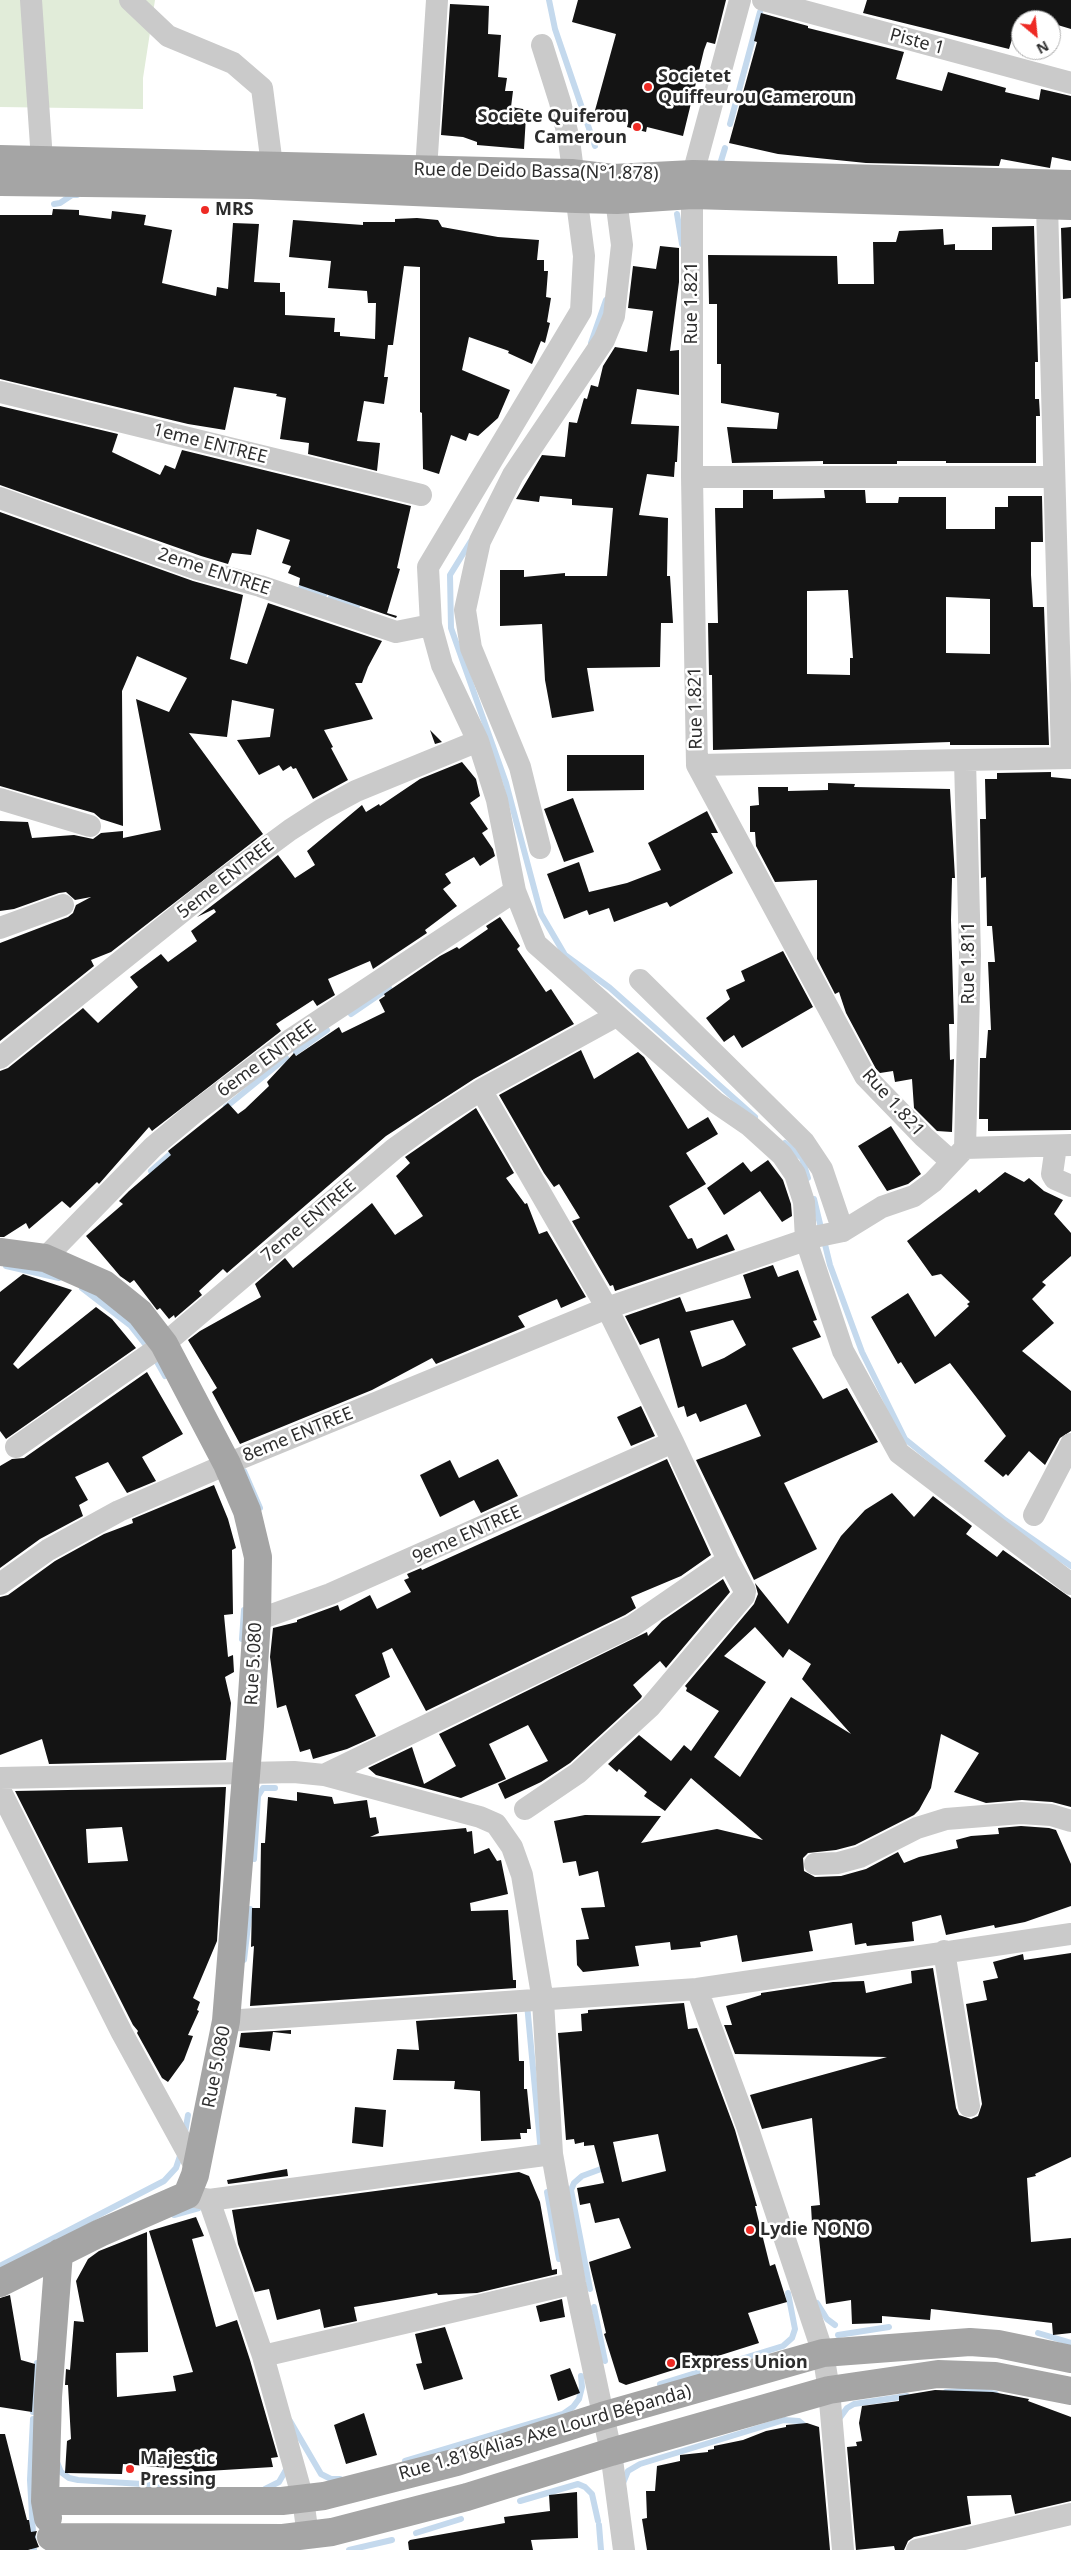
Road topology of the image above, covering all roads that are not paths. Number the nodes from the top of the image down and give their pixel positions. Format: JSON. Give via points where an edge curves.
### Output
{"nodes":[{"id":1,"x":31,"y":0,"type":"edge"},
{"id":2,"x":130,"y":0,"type":"edge"},
{"id":3,"x":437,"y":0,"type":"edge"},
{"id":4,"x":740,"y":0,"type":"edge"},
{"id":5,"x":763,"y":0,"type":"edge"},
{"id":6,"x":542,"y":46,"type":"dead end"},
{"id":7,"x":1071,"y":83,"type":"edge"},
{"id":8,"x":0,"y":159,"type":"edge"},
{"id":9,"x":42,"y":160,"type":"junction"},
{"id":10,"x":426,"y":170,"type":"junction"},
{"id":11,"x":258,"y":172,"type":"junction"},
{"id":12,"x":571,"y":173,"type":"junction"},
{"id":13,"x":0,"y":182,"type":"edge"},
{"id":14,"x":1071,"y":184,"type":"edge"},
{"id":15,"x":693,"y":185,"type":"junction"},
{"id":16,"x":615,"y":189,"type":"junction"},
{"id":17,"x":576,"y":199,"type":"junction"},
{"id":18,"x":1059,"y":206,"type":"edge"},
{"id":19,"x":0,"y":392,"type":"edge"},
{"id":20,"x":692,"y":477,"type":"junction"},
{"id":21,"x":1054,"y":477,"type":"junction"},
{"id":22,"x":421,"y":495,"type":"dead end"},
{"id":23,"x":0,"y":498,"type":"edge"},
{"id":24,"x":431,"y":625,"type":"junction"},
{"id":25,"x":478,"y":741,"type":"junction"},
{"id":26,"x":1067,"y":758,"type":"edge"},
{"id":27,"x":965,"y":760,"type":"junction"},
{"id":28,"x":697,"y":765,"type":"junction"},
{"id":29,"x":0,"y":799,"type":"edge"},
{"id":30,"x":90,"y":826,"type":"dead end"},
{"id":31,"x":540,"y":848,"type":"dead end"},
{"id":32,"x":515,"y":891,"type":"junction"},
{"id":33,"x":63,"y":905,"type":"dead end"},
{"id":34,"x":0,"y":928,"type":"edge"},
{"id":35,"x":640,"y":980,"type":"dead end"},
{"id":36,"x":616,"y":1016,"type":"junction"},
{"id":37,"x":0,"y":1058,"type":"edge"},
{"id":38,"x":481,"y":1090,"type":"junction"},
{"id":39,"x":1063,"y":1146,"type":"edge"},
{"id":40,"x":959,"y":1155,"type":"junction"},
{"id":41,"x":1071,"y":1186,"type":"edge"},
{"id":42,"x":823,"y":1235,"type":"junction"},
{"id":43,"x":0,"y":1252,"type":"edge"},
{"id":44,"x":45,"y":1258,"type":"junction"},
{"id":45,"x":607,"y":1308,"type":"junction"},
{"id":46,"x":164,"y":1344,"type":"junction"},
{"id":47,"x":673,"y":1442,"type":"junction"},
{"id":48,"x":1071,"y":1444,"type":"edge"},
{"id":49,"x":16,"y":1447,"type":"dead end"},
{"id":50,"x":227,"y":1464,"type":"junction"},
{"id":51,"x":1034,"y":1515,"type":"dead end"},
{"id":52,"x":728,"y":1560,"type":"junction"},
{"id":53,"x":0,"y":1584,"type":"edge"},
{"id":54,"x":1071,"y":1584,"type":"edge"},
{"id":55,"x":257,"y":1620,"type":"junction"},
{"id":56,"x":245,"y":1772,"type":"junction"},
{"id":57,"x":324,"y":1775,"type":"junction"},
{"id":58,"x":0,"y":1778,"type":"edge"},
{"id":59,"x":0,"y":1790,"type":"edge"},
{"id":60,"x":525,"y":1809,"type":"dead end"},
{"id":61,"x":1071,"y":1821,"type":"edge"},
{"id":62,"x":815,"y":1864,"type":"dead end"},
{"id":63,"x":1071,"y":1934,"type":"edge"},
{"id":64,"x":944,"y":1951,"type":"junction"},
{"id":65,"x":697,"y":1989,"type":"junction"},
{"id":66,"x":543,"y":2001,"type":"junction"},
{"id":67,"x":226,"y":2021,"type":"junction"},
{"id":68,"x":969,"y":2106,"type":"dead end"},
{"id":69,"x":552,"y":2154,"type":"junction"},
{"id":70,"x":196,"y":2168,"type":"junction"},
{"id":71,"x":198,"y":2197,"type":"junction"},
{"id":72,"x":59,"y":2253,"type":"junction"},
{"id":73,"x":0,"y":2283,"type":"edge"},
{"id":74,"x":575,"y":2283,"type":"junction"},
{"id":75,"x":823,"y":2353,"type":"junction"},
{"id":76,"x":263,"y":2356,"type":"junction"},
{"id":77,"x":1071,"y":2359,"type":"edge"},
{"id":78,"x":829,"y":2390,"type":"junction"},
{"id":79,"x":1071,"y":2391,"type":"edge"},
{"id":80,"x":602,"y":2416,"type":"junction"},
{"id":81,"x":611,"y":2452,"type":"junction"},
{"id":82,"x":303,"y":2499,"type":"junction"},
{"id":83,"x":45,"y":2501,"type":"junction"},
{"id":84,"x":1071,"y":2514,"type":"edge"},
{"id":85,"x":308,"y":2536,"type":"junction"},
{"id":86,"x":52,"y":2544,"type":"edge"},
{"id":87,"x":624,"y":2550,"type":"edge"},
{"id":88,"x":843,"y":2550,"type":"edge"},
{"id":89,"x":917,"y":2550,"type":"edge"}],
"edges":[{"from":1,"to":9,"type":"street"},
{"from":2,"to":11,"type":"street","via":[[168,36],[233,64],[262,88]]},
{"from":3,"to":10,"type":"street"},
{"from":4,"to":15,"type":"street","name":"Rue 1.821"},
{"from":5,"to":7,"type":"street","name":"Piste 1"},
{"from":6,"to":12,"type":"street","via":[[569,140]]},
{"from":8,"to":9,"type":"main road","name":"Rue de Deido Bassa(N°1.878)"},
{"from":9,"to":11,"type":"main road","name":"Rue de Deido Bassa(N°1.878)"},
{"from":10,"to":11,"type":"main road","name":"Rue de Deido Bassa(N°1.878)"},
{"from":10,"to":12,"type":"main road","name":"Rue de Deido Bassa(N°1.878)"},
{"from":11,"to":13,"type":"main road","name":"Rue de Deido Bassa(N°1.878)"},
{"from":11,"to":17,"type":"main road","name":"Rue de Deido Bassa(N°1.878)"},
{"from":12,"to":16,"type":"main road","name":"Rue de Deido Bassa(N°1.878)"},
{"from":12,"to":17,"type":"street"},
{"from":14,"to":15,"type":"main road","name":"Rue de Deido Bassa(N°1.878)"},
{"from":15,"to":16,"type":"main road","name":"Rue de Deido Bassa(N°1.878)"},
{"from":15,"to":18,"type":"main road","name":"Rue de Deido Bassa(N°1.878)"},
{"from":15,"to":20,"type":"street","name":"Rue 1.821"},
{"from":16,"to":17,"type":"main road","name":"Rue de Deido Bassa(N°1.878)"},
{"from":16,"to":31,"type":"street","via":[[622,245],[614,316],[604,340],[513,475],[480,541],[464,610],[472,648],[520,767]]},
{"from":17,"to":24,"type":"street","via":[[584,256],[581,311],[428,567]]},
{"from":18,"to":21,"type":"street"},
{"from":19,"to":22,"type":"street","name":"1eme ENTREE"},
{"from":20,"to":21,"type":"street"},
{"from":20,"to":28,"type":"street","name":"Rue 1.821"},
{"from":21,"to":26,"type":"street"},
{"from":23,"to":24,"type":"street","name":"2eme ENTREE","via":[[197,569],[260,586],[396,632]]},
{"from":24,"to":25,"type":"street","via":[[442,665]]},
{"from":25,"to":32,"type":"street","via":[[497,800]]},
{"from":25,"to":37,"type":"street","name":"5eme ENTREE","via":[[356,791],[298,825],[214,887]]},
{"from":26,"to":27,"type":"street"},
{"from":27,"to":28,"type":"street"},
{"from":27,"to":40,"type":"street","name":"Rue 1.811","via":[[970,955]]},
{"from":28,"to":40,"type":"street","name":"Rue 1.821","via":[[865,1076],[924,1137]]},
{"from":29,"to":30,"type":"street"},
{"from":32,"to":36,"type":"street","via":[[536,944]]},
{"from":32,"to":44,"type":"street","name":"6eme ENTREE","via":[[290,1040],[194,1112],[153,1147]]},
{"from":33,"to":34,"type":"street"},
{"from":35,"to":42,"type":"street","via":[[804,1142],[822,1169]]},
{"from":36,"to":38,"type":"street","name":"7eme ENTREE"},
{"from":36,"to":42,"type":"street","via":[[714,1102],[750,1126],[782,1155]]},
{"from":38,"to":45,"type":"street"},
{"from":38,"to":46,"type":"street","name":"7eme ENTREE","via":[[394,1149]]},
{"from":39,"to":40,"type":"street"},
{"from":39,"to":41,"type":"street","via":[[1052,1174],[1055,1179]]},
{"from":40,"to":42,"type":"street","name":"8eme ENTREE","via":[[914,1196]]},
{"from":42,"to":45,"type":"street","name":"8eme ENTREE"},
{"from":42,"to":54,"type":"street","via":[[843,1351],[899,1453]]},
{"from":43,"to":44,"type":"main road","name":"Rue 5.080"},
{"from":44,"to":46,"type":"main road","name":"Rue 5.080","via":[[104,1284],[140,1313]]},
{"from":45,"to":47,"type":"street"},
{"from":45,"to":50,"type":"street","name":"8eme ENTREE"},
{"from":46,"to":49,"type":"street","name":"7eme ENTREE"},
{"from":46,"to":50,"type":"main road","name":"Rue 5.080"},
{"from":47,"to":52,"type":"street"},
{"from":47,"to":55,"type":"street","name":"9eme ENTREE","via":[[330,1594]]},
{"from":48,"to":51,"type":"street"},
{"from":50,"to":53,"type":"street","name":"8eme ENTREE","via":[[119,1511],[48,1550]]},
{"from":50,"to":55,"type":"main road","name":"Rue 5.080","via":[[247,1511],[258,1557]]},
{"from":52,"to":57,"type":"street","via":[[632,1626]]},
{"from":52,"to":60,"type":"street","via":[[745,1591],[738,1603],[650,1707],[578,1773]]},
{"from":55,"to":56,"type":"main road","name":"Rue 5.080"},
{"from":56,"to":57,"type":"street"},
{"from":56,"to":58,"type":"street"},
{"from":56,"to":67,"type":"main road","name":"Rue 5.080"},
{"from":57,"to":66,"type":"street","via":[[496,1824],[512,1847],[522,1875]]},
{"from":59,"to":70,"type":"street","via":[[122,2033]]},
{"from":61,"to":62,"type":"street","via":[[1022,1812],[946,1819],[917,1828],[860,1857],[838,1863]]},
{"from":63,"to":64,"type":"street"},
{"from":64,"to":65,"type":"street"},
{"from":64,"to":68,"type":"street"},
{"from":65,"to":66,"type":"street"},
{"from":65,"to":75,"type":"street"},
{"from":66,"to":67,"type":"street"},
{"from":66,"to":69,"type":"street"},
{"from":67,"to":70,"type":"main road","name":"Rue 5.080"},
{"from":69,"to":71,"type":"street"},
{"from":69,"to":74,"type":"street"},
{"from":70,"to":71,"type":"main road","name":"Rue 5.080"},
{"from":71,"to":72,"type":"main road"},
{"from":71,"to":76,"type":"street"},
{"from":72,"to":73,"type":"main road"},
{"from":72,"to":83,"type":"main road","via":[[48,2397]]},
{"from":74,"to":76,"type":"street"},
{"from":74,"to":80,"type":"street"},
{"from":75,"to":77,"type":"main road","name":"Rue 1.818(Alias Axe Lourd Bépanda)","via":[[970,2342],[998,2344]]},
{"from":75,"to":78,"type":"street"},
{"from":75,"to":80,"type":"main road","name":"Rue 1.818(Alias Axe Lourd Bépanda)"},
{"from":76,"to":82,"type":"street"},
{"from":78,"to":79,"type":"main road","name":"Rue 1.818(Alias Axe Lourd Bépanda)","via":[[938,2374],[972,2374]]},
{"from":78,"to":81,"type":"main road","name":"Rue 1.818(Alias Axe Lourd Bépanda)"},
{"from":78,"to":88,"type":"street"},
{"from":80,"to":81,"type":"street"},
{"from":80,"to":82,"type":"main road","name":"Rue 1.818(Alias Axe Lourd Bépanda)","via":[[457,2462]]},
{"from":81,"to":85,"type":"main road","name":"Rue 1.818(Alias Axe Lourd Bépanda)","via":[[468,2497]]},
{"from":81,"to":87,"type":"street"},
{"from":82,"to":83,"type":"main road","name":"Rue 1.818(Alias Axe Lourd Bépanda)"},
{"from":82,"to":85,"type":"street"},
{"from":83,"to":86,"type":"main road"},
{"from":84,"to":89,"type":"street"},
{"from":85,"to":86,"type":"main road","name":"Rue 1.818(Alias Axe Lourd Bépanda)"}]}
